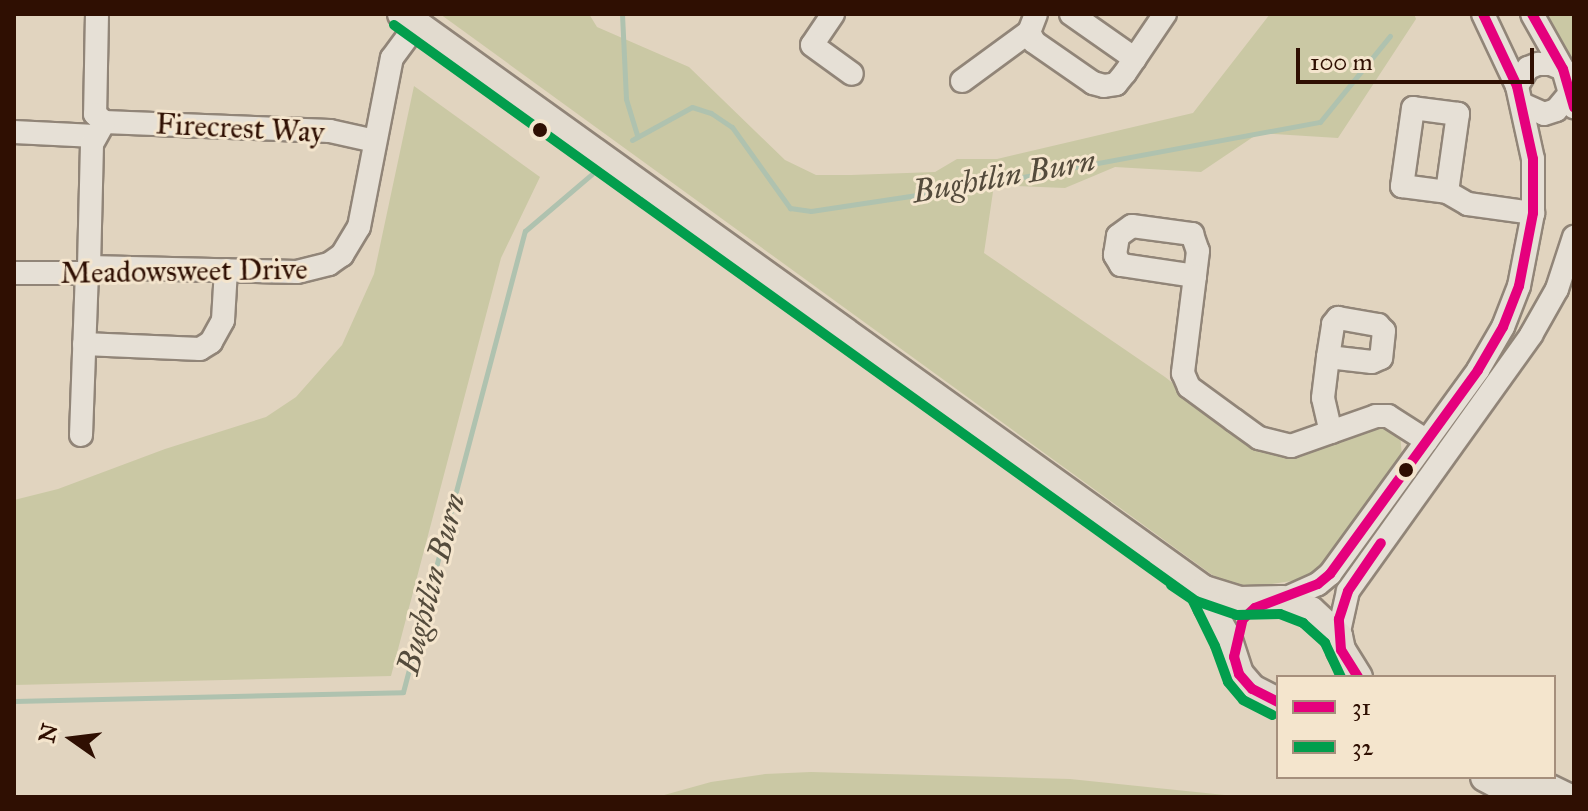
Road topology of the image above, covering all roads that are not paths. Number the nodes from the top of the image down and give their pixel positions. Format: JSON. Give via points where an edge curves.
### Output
{"nodes":[{"id":1,"x":97,"y":14,"type":"edge"},
{"id":2,"x":833,"y":14,"type":"edge"},
{"id":3,"x":1071,"y":14,"type":"edge"},
{"id":4,"x":1165,"y":14,"type":"edge"},
{"id":5,"x":1483,"y":14,"type":"edge"},
{"id":6,"x":1532,"y":14,"type":"edge"},
{"id":7,"x":410,"y":19,"type":"edge"},
{"id":8,"x":1033,"y":23,"type":"edge"},
{"id":9,"x":1135,"y":59,"type":"junction"},
{"id":10,"x":852,"y":74,"type":"dead end"},
{"id":11,"x":962,"y":81,"type":"dead end"},
{"id":12,"x":1570,"y":85,"type":"edge"},
{"id":13,"x":1520,"y":95,"type":"junction"},
{"id":14,"x":100,"y":129,"type":"junction"},
{"id":15,"x":14,"y":132,"type":"edge"},
{"id":16,"x":375,"y":141,"type":"junction"},
{"id":17,"x":1447,"y":192,"type":"dead end"},
{"id":18,"x":1533,"y":213,"type":"junction"},
{"id":19,"x":1574,"y":237,"type":"edge"},
{"id":20,"x":88,"y":270,"type":"junction"},
{"id":21,"x":226,"y":270,"type":"junction"},
{"id":22,"x":14,"y":273,"type":"edge"},
{"id":23,"x":1195,"y":276,"type":"dead end"},
{"id":24,"x":84,"y":344,"type":"junction"},
{"id":25,"x":1328,"y":357,"type":"dead end"},
{"id":26,"x":1331,"y":432,"type":"junction"},
{"id":27,"x":81,"y":435,"type":"dead end"},
{"id":28,"x":1427,"y":441,"type":"junction"},
{"id":29,"x":1204,"y":590,"type":"junction"},
{"id":30,"x":1276,"y":601,"type":"junction"},
{"id":31,"x":1338,"y":655,"type":"edge"},
{"id":32,"x":1234,"y":657,"type":"junction"},
{"id":33,"x":1356,"y":675,"type":"edge"},
{"id":34,"x":1276,"y":701,"type":"edge"},
{"id":35,"x":1489,"y":779,"type":"edge"},
{"id":36,"x":1529,"y":779,"type":"edge"},
{"id":37,"x":1523,"y":797,"type":"edge"},
{"id":38,"x":1566,"y":797,"type":"edge"}],
"edges":[{"from":1,"to":14,"type":"street","via":[[95,114]]},
{"from":2,"to":10,"type":"street","via":[[812,45]]},
{"from":3,"to":9,"type":"street"},
{"from":4,"to":9,"type":"street"},
{"from":5,"to":13,"type":"street"},
{"from":6,"to":12,"type":"street"},
{"from":7,"to":16,"type":"street","name":"Meadowsweet Drive","via":[[392,58]]},
{"from":7,"to":29,"type":"main road"},
{"from":8,"to":9,"type":"street","via":[[1043,49],[1093,83],[1116,84]]},
{"from":8,"to":11,"type":"street"},
{"from":12,"to":13,"type":"street","via":[[1556,110],[1544,114]]},
{"from":12,"to":13,"type":"street","via":[[1538,64],[1528,68]]},
{"from":13,"to":18,"type":"street","via":[[1533,159]]},
{"from":14,"to":15,"type":"street","name":"Firecrest Way"},
{"from":14,"to":16,"type":"street","name":"Firecrest Way","via":[[330,131]]},
{"from":14,"to":20,"type":"street"},
{"from":16,"to":21,"type":"street","name":"Meadowsweet Drive","via":[[359,227],[342,255],[316,270]]},
{"from":17,"to":18,"type":"street","via":[[1468,204]]},
{"from":18,"to":28,"type":"street","via":[[1526,263],[1503,327]]},
{"from":19,"to":31,"type":"street","via":[[1557,289],[1531,335],[1348,591]]},
{"from":20,"to":21,"type":"street","name":"Meadowsweet Drive"},
{"from":20,"to":22,"type":"street","name":"Meadowsweet Drive"},
{"from":20,"to":24,"type":"street"},
{"from":21,"to":24,"type":"street","via":[[223,320],[211,342],[200,349]]},
{"from":23,"to":26,"type":"street","via":[[1183,373],[1189,387],[1259,438],[1277,445],[1291,446]]},
{"from":24,"to":27,"type":"street"},
{"from":25,"to":26,"type":"street","via":[[1323,398]]},
{"from":26,"to":28,"type":"street","via":[[1388,416]]},
{"from":28,"to":30,"type":"street","via":[[1330,574]]},
{"from":29,"to":30,"type":"main road","via":[[1240,601]]},
{"from":29,"to":32,"type":"main road"},
{"from":30,"to":31,"type":"main road","via":[[1311,611]]},
{"from":30,"to":32,"type":"main road","via":[[1243,619]]},
{"from":31,"to":33,"type":"main road"},
{"from":32,"to":34,"type":"main road","via":[[1252,689]]},
{"from":35,"to":37,"type":"main road"},
{"from":36,"to":38,"type":"main road"}]}
